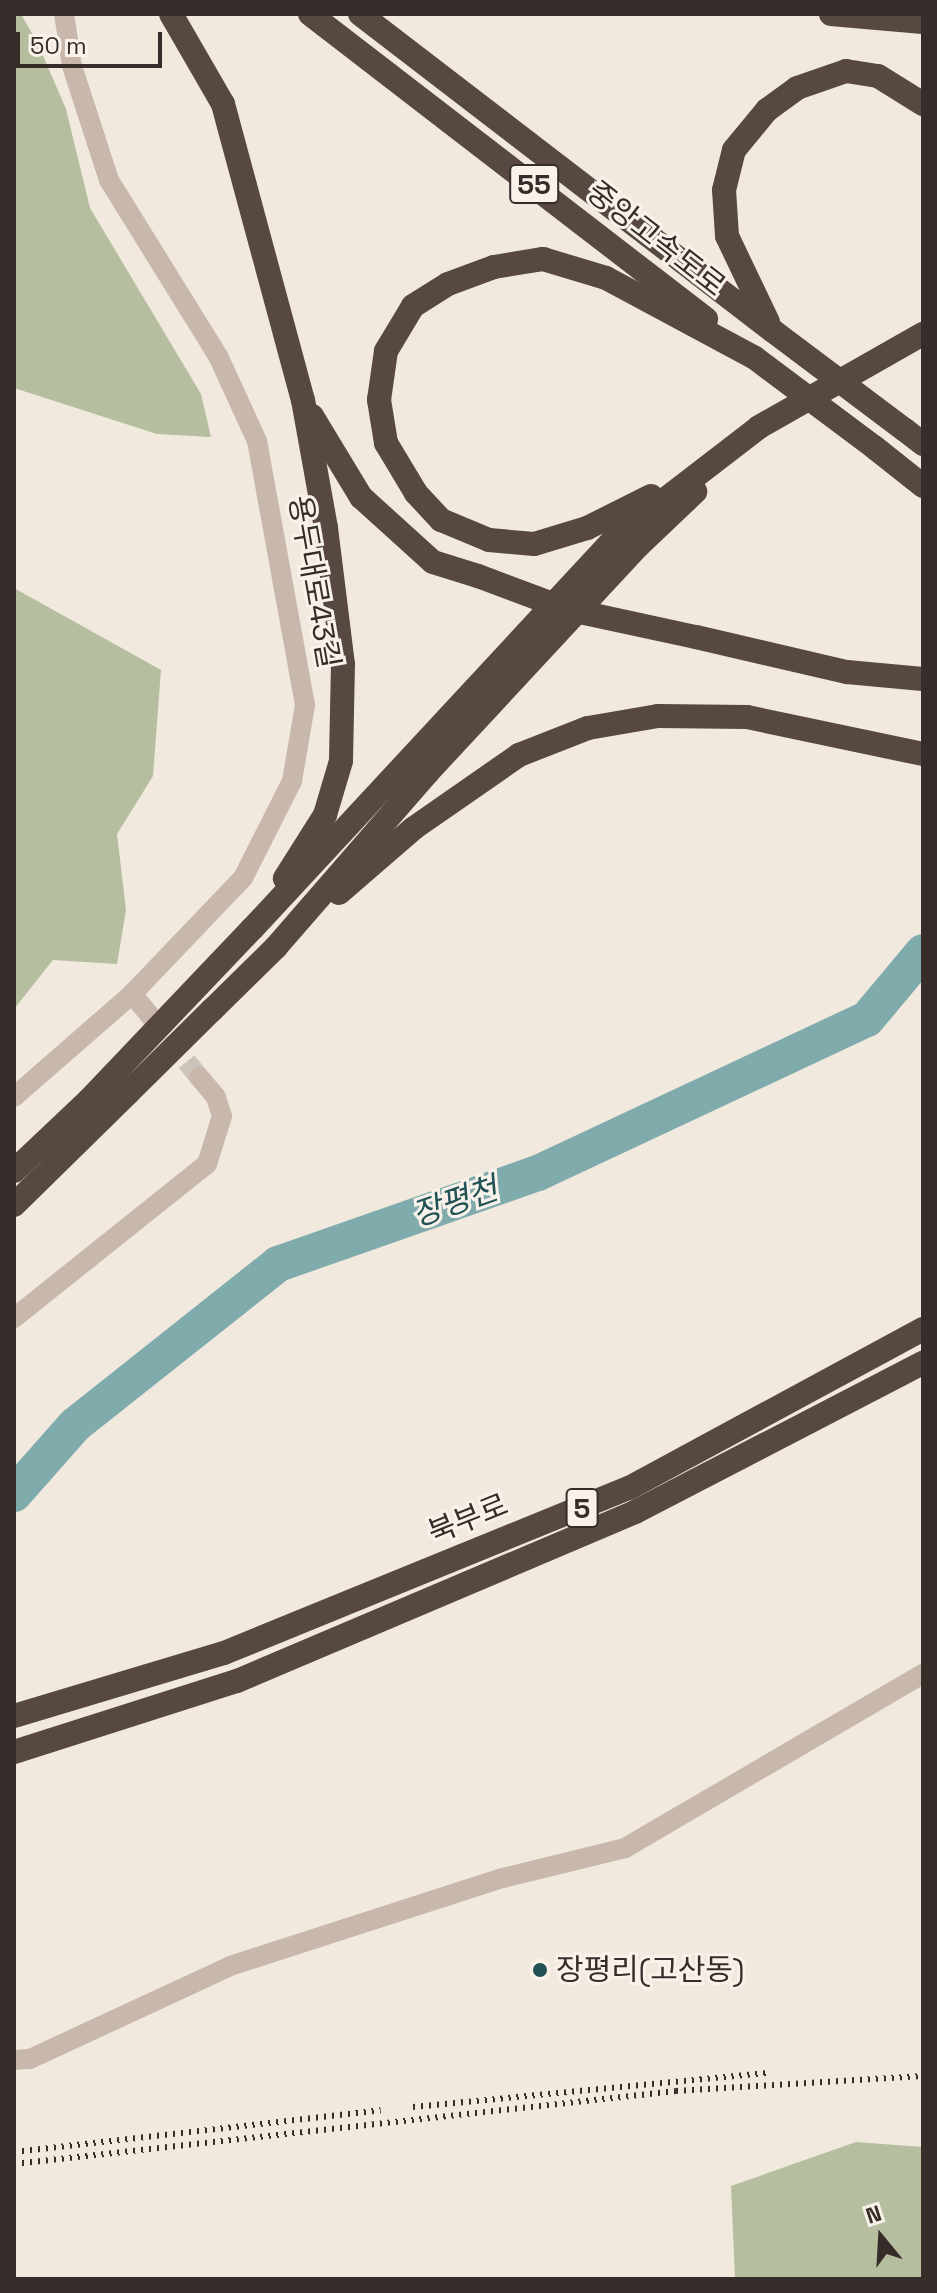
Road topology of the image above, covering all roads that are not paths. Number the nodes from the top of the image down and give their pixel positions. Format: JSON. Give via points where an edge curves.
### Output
{"nodes":[{"id":1,"x":64,"y":14,"type":"edge"},
{"id":2,"x":171,"y":14,"type":"edge"},
{"id":3,"x":310,"y":14,"type":"edge"},
{"id":4,"x":360,"y":14,"type":"edge"},
{"id":5,"x":831,"y":14,"type":"edge"},
{"id":6,"x":923,"y":22,"type":"edge"},
{"id":7,"x":923,"y":104,"type":"edge"},
{"id":8,"x":773,"y":331,"type":"junction"},
{"id":9,"x":923,"y":334,"type":"edge"},
{"id":10,"x":923,"y":345,"type":"edge"},
{"id":11,"x":755,"y":358,"type":"junction"},
{"id":12,"x":303,"y":400,"type":"junction"},
{"id":13,"x":914,"y":437,"type":"edge"},
{"id":14,"x":689,"y":478,"type":"junction"},
{"id":15,"x":923,"y":486,"type":"edge"},
{"id":16,"x":923,"y":679,"type":"edge"},
{"id":17,"x":915,"y":752,"type":"edge"},
{"id":18,"x":252,"y":929,"type":"junction"},
{"id":19,"x":276,"y":947,"type":"junction"},
{"id":20,"x":132,"y":994,"type":"junction"},
{"id":21,"x":149,"y":1014,"type":"tunnel mouth"},
{"id":22,"x":199,"y":1077,"type":"tunnel mouth"},
{"id":23,"x":14,"y":1097,"type":"edge"},
{"id":24,"x":14,"y":1171,"type":"edge"},
{"id":25,"x":14,"y":1205,"type":"edge"},
{"id":26,"x":14,"y":1318,"type":"edge"},
{"id":27,"x":923,"y":1329,"type":"edge"},
{"id":28,"x":923,"y":1363,"type":"edge"},
{"id":29,"x":923,"y":1674,"type":"edge"},
{"id":30,"x":14,"y":1716,"type":"edge"},
{"id":31,"x":14,"y":1752,"type":"edge"},
{"id":32,"x":14,"y":2060,"type":"edge"}],
"edges":[{"from":1,"to":20,"type":"street","name":"용두대로43길","via":[[72,66],[109,180],[218,356],[257,441],[305,705],[292,781],[243,878]]},
{"from":2,"to":12,"type":"highway","via":[[223,104]]},
{"from":3,"to":11,"type":"highway","name":"중앙고속도로","number":"55"},
{"from":4,"to":8,"type":"highway","name":"중앙고속도로","number":"55"},
{"from":5,"to":6,"type":"highway"},
{"from":7,"to":8,"type":"highway","via":[[878,76],[846,71],[797,88],[767,110],[734,150],[724,190],[727,236]]},
{"from":8,"to":13,"type":"highway","name":"중앙고속도로","number":"55","bridge":true},
{"from":9,"to":14,"type":"highway","via":[[759,427]]},
{"from":10,"to":19,"type":"highway","via":[[769,436],[686,499],[439,760]]},
{"from":11,"to":14,"type":"highway","via":[[606,278],[543,259],[494,267],[448,284],[413,306],[386,351],[379,400],[386,443],[416,493],[441,520],[489,540],[534,544],[587,528]]},
{"from":11,"to":15,"type":"highway","name":"중앙고속도로","number":"55","bridge":true},
{"from":12,"to":16,"type":"highway","bridge":true,"via":[[361,497],[433,562],[566,609],[847,672]]},
{"from":12,"to":18,"type":"highway","via":[[343,664],[341,761],[325,815]]},
{"from":14,"to":18,"type":"highway","via":[[615,538]]},
{"from":17,"to":19,"type":"highway","via":[[747,717],[658,716],[588,728],[519,755],[414,828]]},
{"from":18,"to":24,"type":"highway"},
{"from":19,"to":25,"type":"highway","bridge":true},
{"from":20,"to":21,"type":"street"},
{"from":20,"to":23,"type":"street","name":"용두대로43길"},
{"from":22,"to":26,"type":"street","via":[[216,1097],[222,1116],[207,1164]]},
{"from":27,"to":30,"type":"highway","name":"북부로","number":"5","via":[[629,1488],[224,1653]]},
{"from":28,"to":31,"type":"highway","name":"북부로","number":"5","via":[[635,1512],[237,1681]]},
{"from":29,"to":32,"type":"street","via":[[625,1848],[503,1878],[230,1966],[30,2059]]}]}
